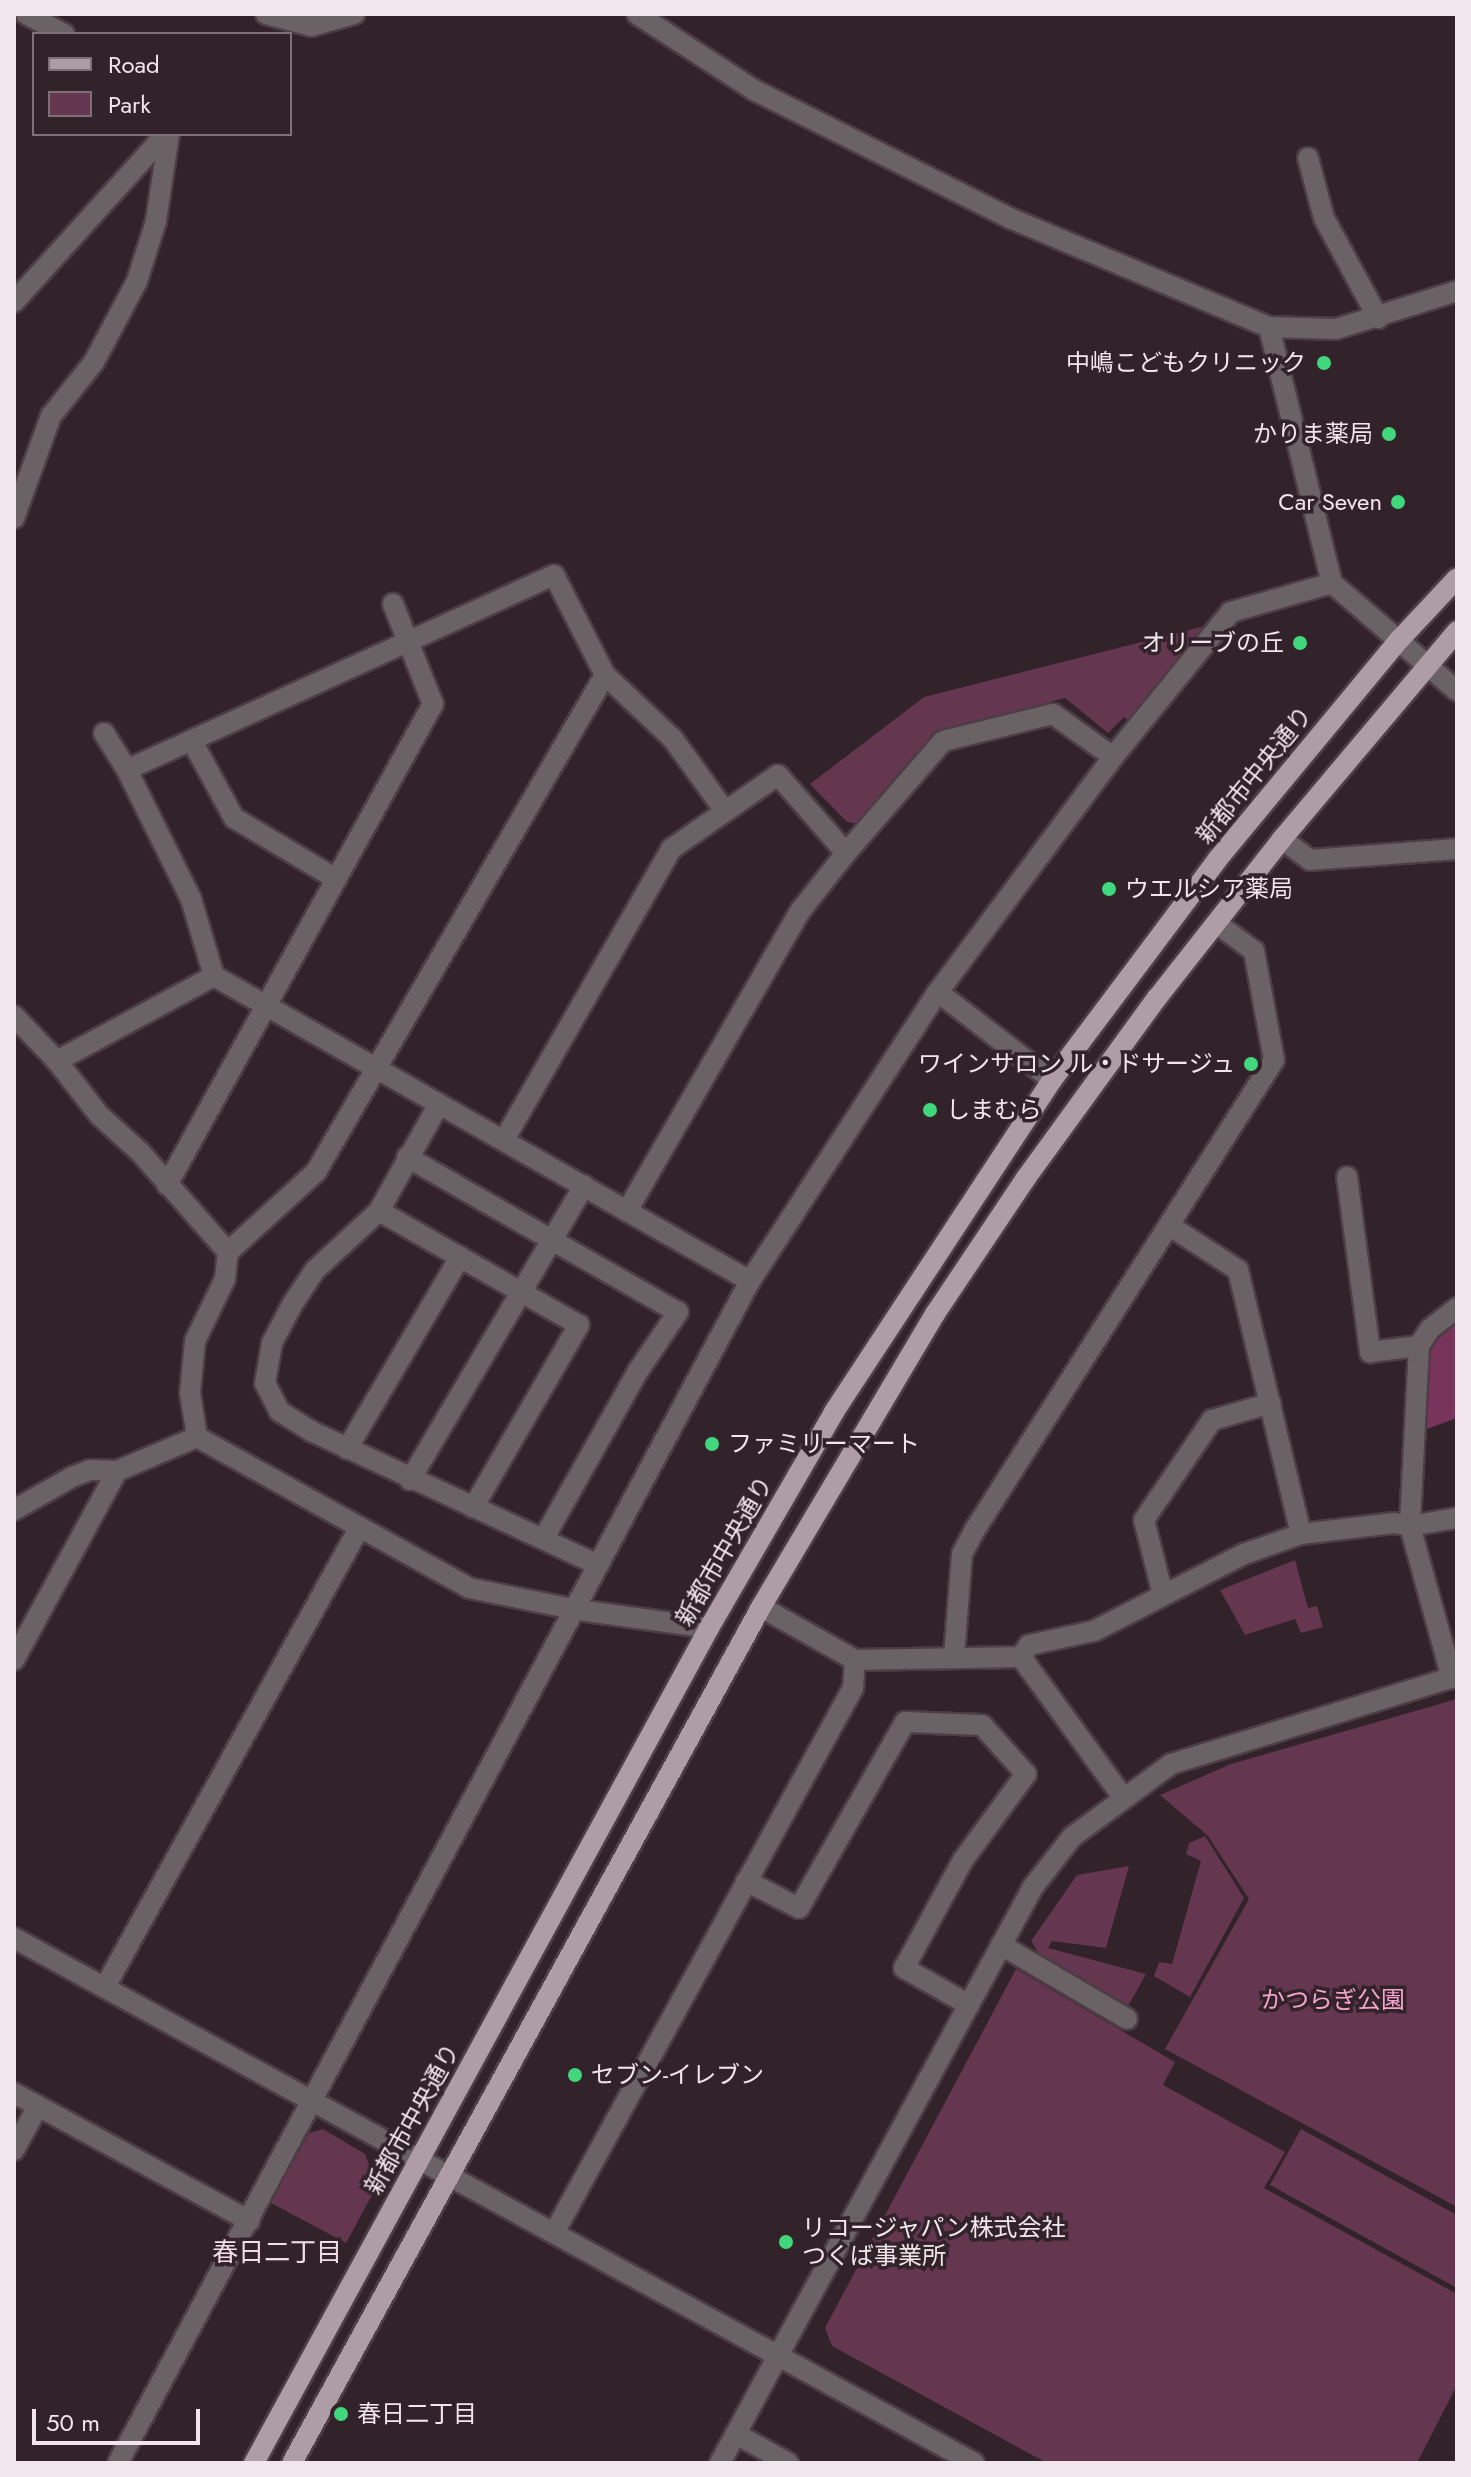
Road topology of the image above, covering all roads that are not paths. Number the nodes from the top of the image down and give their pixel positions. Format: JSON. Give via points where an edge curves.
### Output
{"nodes":[{"id":1,"x":26,"y":14,"type":"edge"},
{"id":2,"x":266,"y":14,"type":"edge"},
{"id":3,"x":354,"y":14,"type":"edge"},
{"id":4,"x":637,"y":14,"type":"edge"},
{"id":5,"x":311,"y":26,"type":"junction"},
{"id":6,"x":60,"y":32,"type":"edge"},
{"id":7,"x":292,"y":33,"type":"edge"},
{"id":8,"x":165,"y":136,"type":"edge"},
{"id":9,"x":167,"y":136,"type":"edge"},
{"id":10,"x":1308,"y":158,"type":"dead end"},
{"id":11,"x":1457,"y":291,"type":"edge"},
{"id":12,"x":14,"y":302,"type":"edge"},
{"id":13,"x":1378,"y":318,"type":"junction"},
{"id":14,"x":1269,"y":327,"type":"junction"},
{"id":15,"x":20,"y":482,"type":"edge"},
{"id":16,"x":14,"y":518,"type":"edge"},
{"id":17,"x":1457,"y":578,"type":"edge"},
{"id":18,"x":1332,"y":583,"type":"junction"},
{"id":19,"x":393,"y":604,"type":"dead end"},
{"id":20,"x":1457,"y":631,"type":"edge"},
{"id":21,"x":406,"y":639,"type":"junction"},
{"id":22,"x":1400,"y":639,"type":"junction"},
{"id":23,"x":1428,"y":664,"type":"junction"},
{"id":24,"x":605,"y":675,"type":"junction"},
{"id":25,"x":1457,"y":691,"type":"edge"},
{"id":26,"x":104,"y":733,"type":"dead end"},
{"id":27,"x":192,"y":741,"type":"junction"},
{"id":28,"x":1113,"y":757,"type":"junction"},
{"id":29,"x":127,"y":770,"type":"junction"},
{"id":30,"x":725,"y":811,"type":"junction"},
{"id":31,"x":1282,"y":839,"type":"junction"},
{"id":32,"x":1457,"y":849,"type":"edge"},
{"id":33,"x":846,"y":853,"type":"junction"},
{"id":34,"x":333,"y":877,"type":"junction"},
{"id":35,"x":1216,"y":923,"type":"junction"},
{"id":36,"x":214,"y":976,"type":"junction"},
{"id":37,"x":938,"y":992,"type":"junction"},
{"id":38,"x":267,"y":1006,"type":"junction"},
{"id":39,"x":14,"y":1016,"type":"edge"},
{"id":40,"x":57,"y":1061,"type":"junction"},
{"id":41,"x":376,"y":1068,"type":"junction"},
{"id":42,"x":1052,"y":1080,"type":"junction"},
{"id":43,"x":439,"y":1104,"type":"junction"},
{"id":44,"x":504,"y":1140,"type":"junction"},
{"id":45,"x":407,"y":1157,"type":"junction"},
{"id":46,"x":1347,"y":1177,"type":"dead end"},
{"id":47,"x":167,"y":1185,"type":"junction"},
{"id":48,"x":584,"y":1186,"type":"junction"},
{"id":49,"x":379,"y":1211,"type":"junction"},
{"id":50,"x":627,"y":1211,"type":"junction"},
{"id":51,"x":1170,"y":1226,"type":"junction"},
{"id":52,"x":552,"y":1239,"type":"junction"},
{"id":53,"x":228,"y":1252,"type":"junction"},
{"id":54,"x":460,"y":1257,"type":"junction"},
{"id":55,"x":750,"y":1281,"type":"junction"},
{"id":56,"x":520,"y":1292,"type":"junction"},
{"id":57,"x":1457,"y":1308,"type":"edge"},
{"id":58,"x":1419,"y":1346,"type":"junction"},
{"id":59,"x":1271,"y":1403,"type":"junction"},
{"id":60,"x":197,"y":1437,"type":"junction"},
{"id":61,"x":347,"y":1449,"type":"junction"},
{"id":62,"x":117,"y":1471,"type":"junction"},
{"id":63,"x":410,"y":1480,"type":"junction"},
{"id":64,"x":473,"y":1508,"type":"junction"},
{"id":65,"x":14,"y":1510,"type":"edge"},
{"id":66,"x":1457,"y":1518,"type":"edge"},
{"id":67,"x":1410,"y":1526,"type":"junction"},
{"id":68,"x":358,"y":1530,"type":"junction"},
{"id":69,"x":1301,"y":1534,"type":"junction"},
{"id":70,"x":544,"y":1538,"type":"junction"},
{"id":71,"x":598,"y":1565,"type":"junction"},
{"id":72,"x":1163,"y":1595,"type":"junction"},
{"id":73,"x":761,"y":1607,"type":"junction"},
{"id":74,"x":578,"y":1610,"type":"junction"},
{"id":75,"x":709,"y":1628,"type":"junction"},
{"id":76,"x":954,"y":1656,"type":"junction"},
{"id":77,"x":1021,"y":1657,"type":"junction"},
{"id":78,"x":14,"y":1660,"type":"edge"},
{"id":79,"x":855,"y":1660,"type":"junction"},
{"id":80,"x":1455,"y":1677,"type":"edge"},
{"id":81,"x":1122,"y":1796,"type":"junction"},
{"id":82,"x":746,"y":1881,"type":"junction"},
{"id":83,"x":14,"y":1938,"type":"edge"},
{"id":84,"x":1001,"y":1945,"type":"junction"},
{"id":85,"x":105,"y":1987,"type":"junction"},
{"id":86,"x":969,"y":2005,"type":"junction"},
{"id":87,"x":1127,"y":2019,"type":"dead end"},
{"id":88,"x":14,"y":2093,"type":"edge"},
{"id":89,"x":312,"y":2102,"type":"junction"},
{"id":90,"x":38,"y":2106,"type":"junction"},
{"id":91,"x":14,"y":2150,"type":"edge"},
{"id":92,"x":419,"y":2159,"type":"junction"},
{"id":93,"x":450,"y":2175,"type":"junction"},
{"id":94,"x":250,"y":2221,"type":"junction"},
{"id":95,"x":554,"y":2233,"type":"junction"},
{"id":96,"x":779,"y":2354,"type":"junction"},
{"id":97,"x":736,"y":2434,"type":"junction"},
{"id":98,"x":118,"y":2463,"type":"edge"},
{"id":99,"x":254,"y":2463,"type":"edge"},
{"id":100,"x":292,"y":2463,"type":"edge"},
{"id":101,"x":720,"y":2463,"type":"edge"},
{"id":102,"x":788,"y":2463,"type":"edge"},
{"id":103,"x":974,"y":2463,"type":"edge"}],
"edges":[{"from":1,"to":6,"type":"street"},
{"from":2,"to":5,"type":"street"},
{"from":3,"to":5,"type":"street"},
{"from":4,"to":14,"type":"street","via":[[754,90],[971,199]]},
{"from":5,"to":7,"type":"street"},
{"from":8,"to":12,"type":"street"},
{"from":9,"to":15,"type":"street","via":[[156,221],[137,281],[94,362],[51,416]]},
{"from":10,"to":13,"type":"street","via":[[1324,218]]},
{"from":11,"to":13,"type":"street"},
{"from":13,"to":14,"type":"street","via":[[1336,329]]},
{"from":14,"to":18,"type":"street"},
{"from":15,"to":16,"type":"street"},
{"from":17,"to":22,"type":"main road","name":"新都市中央通り"},
{"from":18,"to":22,"type":"street"},
{"from":18,"to":28,"type":"street","via":[[1231,612]]},
{"from":19,"to":21,"type":"street"},
{"from":20,"to":23,"type":"main road"},
{"from":21,"to":24,"type":"street","via":[[554,575]]},
{"from":21,"to":27,"type":"street"},
{"from":21,"to":34,"type":"street","via":[[433,704]]},
{"from":22,"to":23,"type":"street"},
{"from":22,"to":42,"type":"main road","name":"新都市中央通り","via":[[1217,860]]},
{"from":23,"to":25,"type":"street"},
{"from":23,"to":31,"type":"main road"},
{"from":24,"to":30,"type":"street","via":[[673,739]]},
{"from":24,"to":41,"type":"street"},
{"from":26,"to":29,"type":"street"},
{"from":27,"to":29,"type":"street"},
{"from":27,"to":34,"type":"street","via":[[234,818]]},
{"from":28,"to":33,"type":"street","via":[[1053,714],[943,741]]},
{"from":28,"to":37,"type":"street"},
{"from":29,"to":36,"type":"street","via":[[191,899]]},
{"from":30,"to":33,"type":"street","via":[[778,775]]},
{"from":30,"to":44,"type":"street","via":[[671,849]]},
{"from":31,"to":32,"type":"street","via":[[1310,860]]},
{"from":31,"to":35,"type":"main road"},
{"from":33,"to":50,"type":"street","via":[[801,910]]},
{"from":34,"to":38,"type":"street"},
{"from":35,"to":51,"type":"street","via":[[1254,951],[1274,1060]]},
{"from":35,"to":73,"type":"main road","via":[[1026,1178],[943,1302]]},
{"from":36,"to":38,"type":"street"},
{"from":36,"to":40,"type":"street"},
{"from":37,"to":42,"type":"street"},
{"from":37,"to":55,"type":"street"},
{"from":38,"to":41,"type":"street"},
{"from":38,"to":47,"type":"street"},
{"from":39,"to":40,"type":"street"},
{"from":40,"to":47,"type":"street","via":[[99,1115]]},
{"from":41,"to":43,"type":"street"},
{"from":41,"to":53,"type":"street","via":[[316,1172]]},
{"from":42,"to":75,"type":"main road","name":"新都市中央通り","via":[[834,1412]]},
{"from":43,"to":44,"type":"street"},
{"from":43,"to":45,"type":"street"},
{"from":44,"to":48,"type":"street"},
{"from":45,"to":49,"type":"street"},
{"from":45,"to":52,"type":"street"},
{"from":46,"to":58,"type":"street","via":[[1370,1352]]},
{"from":47,"to":53,"type":"street"},
{"from":48,"to":50,"type":"street"},
{"from":48,"to":52,"type":"street"},
{"from":49,"to":54,"type":"street"},
{"from":49,"to":61,"type":"street","via":[[315,1270],[272,1343],[265,1383],[279,1411]]},
{"from":50,"to":55,"type":"street"},
{"from":51,"to":59,"type":"street","via":[[1238,1270]]},
{"from":51,"to":76,"type":"street","via":[[962,1554]]},
{"from":52,"to":56,"type":"street"},
{"from":52,"to":70,"type":"street","via":[[678,1312],[638,1371]]},
{"from":53,"to":60,"type":"street","via":[[225,1279],[195,1341],[190,1393]]},
{"from":54,"to":56,"type":"street"},
{"from":54,"to":61,"type":"street"},
{"from":55,"to":71,"type":"street"},
{"from":56,"to":63,"type":"street"},
{"from":56,"to":64,"type":"street","via":[[579,1325]]},
{"from":57,"to":58,"type":"street","via":[[1430,1329]]},
{"from":58,"to":67,"type":"street"},
{"from":59,"to":69,"type":"street"},
{"from":59,"to":72,"type":"street","via":[[1212,1420],[1144,1520]]},
{"from":60,"to":62,"type":"street"},
{"from":60,"to":68,"type":"street"},
{"from":61,"to":63,"type":"street"},
{"from":62,"to":65,"type":"street","via":[[90,1470]]},
{"from":62,"to":78,"type":"street"},
{"from":63,"to":64,"type":"street"},
{"from":64,"to":70,"type":"street"},
{"from":66,"to":67,"type":"street"},
{"from":67,"to":69,"type":"street","via":[[1354,1524]]},
{"from":67,"to":80,"type":"street"},
{"from":68,"to":74,"type":"street","via":[[469,1588]]},
{"from":68,"to":85,"type":"street"},
{"from":69,"to":72,"type":"street","via":[[1244,1554]]},
{"from":70,"to":71,"type":"street"},
{"from":71,"to":74,"type":"street"},
{"from":72,"to":77,"type":"street","via":[[1094,1631],[1029,1645]]},
{"from":73,"to":79,"type":"street"},
{"from":73,"to":93,"type":"main road"},
{"from":74,"to":75,"type":"street"},
{"from":74,"to":89,"type":"street"},
{"from":75,"to":92,"type":"main road","name":"新都市中央通り"},
{"from":76,"to":77,"type":"street"},
{"from":76,"to":79,"type":"street"},
{"from":77,"to":81,"type":"street"},
{"from":79,"to":82,"type":"street","via":[[853,1688]]},
{"from":80,"to":81,"type":"street","via":[[1194,1755]]},
{"from":81,"to":84,"type":"street","via":[[1050,1862]]},
{"from":82,"to":86,"type":"street","via":[[799,1908],[905,1722],[982,1725],[1026,1774],[963,1860],[904,1968]]},
{"from":82,"to":95,"type":"street"},
{"from":83,"to":85,"type":"street"},
{"from":84,"to":86,"type":"street"},
{"from":84,"to":87,"type":"street"},
{"from":85,"to":89,"type":"street"},
{"from":86,"to":96,"type":"street"},
{"from":88,"to":90,"type":"street"},
{"from":89,"to":92,"type":"street"},
{"from":89,"to":94,"type":"street"},
{"from":90,"to":91,"type":"street"},
{"from":90,"to":94,"type":"street"},
{"from":92,"to":93,"type":"street"},
{"from":92,"to":99,"type":"main road","name":"新都市中央通り"},
{"from":93,"to":95,"type":"street"},
{"from":93,"to":100,"type":"main road"},
{"from":94,"to":98,"type":"street"},
{"from":95,"to":96,"type":"street"},
{"from":96,"to":97,"type":"street"},
{"from":96,"to":103,"type":"street"},
{"from":97,"to":101,"type":"street"},
{"from":97,"to":102,"type":"street"}]}
